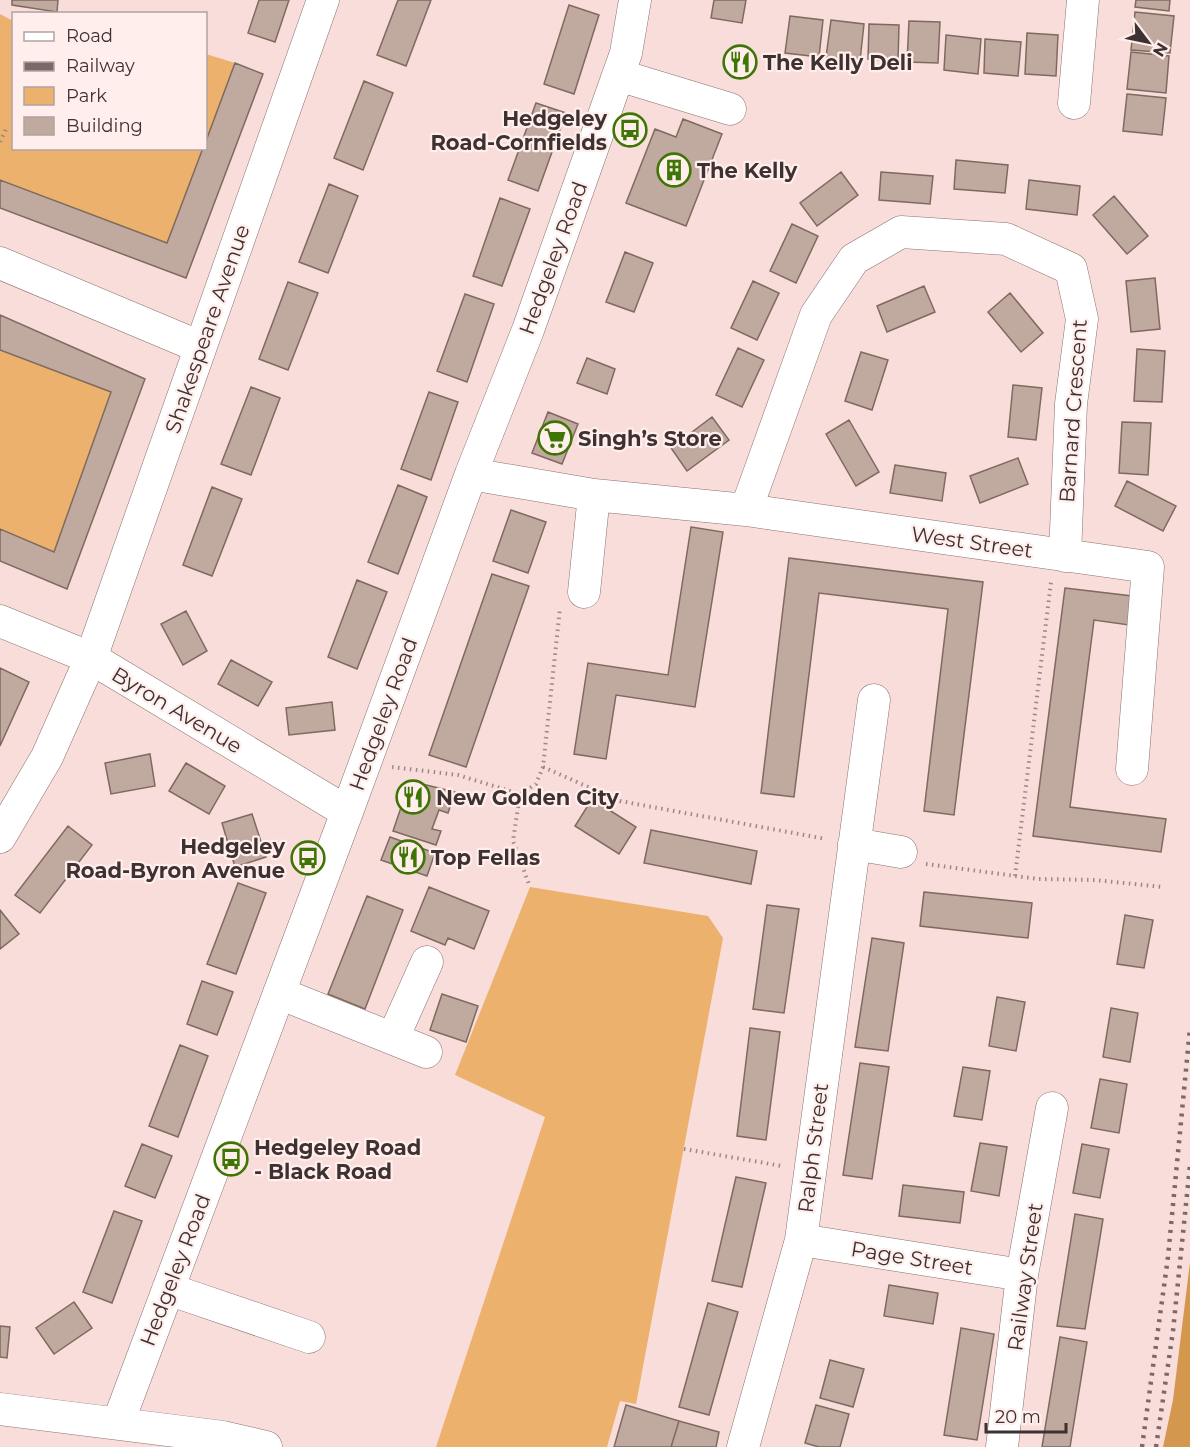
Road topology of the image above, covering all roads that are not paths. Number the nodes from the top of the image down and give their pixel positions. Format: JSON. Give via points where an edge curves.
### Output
{"nodes":[{"id":1,"x":323,"y":0,"type":"edge"},
{"id":2,"x":635,"y":0,"type":"edge"},
{"id":3,"x":1083,"y":0,"type":"edge"},
{"id":4,"x":618,"y":75,"type":"junction"},
{"id":5,"x":1074,"y":103,"type":"dead end"},
{"id":6,"x":730,"y":110,"type":"dead end"},
{"id":7,"x":0,"y":263,"type":"edge"},
{"id":8,"x":200,"y":347,"type":"junction"},
{"id":9,"x":471,"y":474,"type":"junction"},
{"id":10,"x":594,"y":495,"type":"junction"},
{"id":11,"x":746,"y":510,"type":"junction"},
{"id":12,"x":1059,"y":555,"type":"junction"},
{"id":13,"x":584,"y":592,"type":"road end"},
{"id":14,"x":0,"y":621,"type":"edge"},
{"id":15,"x":91,"y":658,"type":"junction"},
{"id":16,"x":874,"y":700,"type":"dead end"},
{"id":17,"x":1132,"y":770,"type":"dead end"},
{"id":18,"x":347,"y":812,"type":"junction"},
{"id":19,"x":0,"y":837,"type":"edge"},
{"id":20,"x":854,"y":844,"type":"junction"},
{"id":21,"x":901,"y":852,"type":"road end"},
{"id":22,"x":427,"y":962,"type":"dead end"},
{"id":23,"x":279,"y":993,"type":"junction"},
{"id":24,"x":393,"y":1038,"type":"junction"},
{"id":25,"x":426,"y":1052,"type":"dead end"},
{"id":26,"x":1052,"y":1108,"type":"dead end"},
{"id":27,"x":801,"y":1240,"type":"junction"},
{"id":28,"x":1022,"y":1275,"type":"junction"},
{"id":29,"x":168,"y":1289,"type":"junction"},
{"id":30,"x":309,"y":1337,"type":"dead end"},
{"id":31,"x":0,"y":1409,"type":"edge"},
{"id":32,"x":118,"y":1424,"type":"junction"},
{"id":33,"x":266,"y":1447,"type":"edge"},
{"id":34,"x":743,"y":1447,"type":"edge"},
{"id":35,"x":1002,"y":1447,"type":"edge"}],
"edges":[{"from":1,"to":8,"type":"street","name":"Shakespeare Avenue"},
{"from":2,"to":4,"type":"street","name":"Hedgeley Road"},
{"from":3,"to":5,"type":"street"},
{"from":4,"to":6,"type":"street"},
{"from":4,"to":9,"type":"street","name":"Hedgeley Road","via":[[528,330]]},
{"from":7,"to":8,"type":"street"},
{"from":8,"to":15,"type":"street","name":"Shakespeare Avenue"},
{"from":9,"to":10,"type":"street","name":"West Street"},
{"from":9,"to":18,"type":"street","name":"Hedgeley Road"},
{"from":10,"to":11,"type":"street","name":"West Street"},
{"from":10,"to":13,"type":"street"},
{"from":11,"to":12,"type":"street","name":"West Street"},
{"from":11,"to":12,"type":"street","name":"Barnard Crescent","via":[[816,315],[854,259],[901,232],[1006,239],[1071,269],[1082,319]]},
{"from":12,"to":17,"type":"street","name":"West Street","via":[[1149,567]]},
{"from":14,"to":15,"type":"street","name":"Byron Avenue"},
{"from":15,"to":18,"type":"street","name":"Byron Avenue"},
{"from":15,"to":19,"type":"street","name":"Shakespeare Avenue","via":[[47,757]]},
{"from":16,"to":20,"type":"street","name":"Ralph Street"},
{"from":18,"to":23,"type":"street","name":"Hedgeley Road"},
{"from":20,"to":21,"type":"street"},
{"from":20,"to":27,"type":"street","name":"Ralph Street"},
{"from":22,"to":24,"type":"street"},
{"from":23,"to":24,"type":"street"},
{"from":23,"to":29,"type":"street","name":"Hedgeley Road"},
{"from":24,"to":25,"type":"street"},
{"from":26,"to":28,"type":"street","name":"Railway Street"},
{"from":27,"to":28,"type":"street","name":"Page Street"},
{"from":27,"to":34,"type":"street","name":"Ralph Street"},
{"from":28,"to":35,"type":"street","name":"Railway Street"},
{"from":29,"to":30,"type":"street"},
{"from":29,"to":32,"type":"street","name":"Hedgeley Road"},
{"from":31,"to":32,"type":"street"},
{"from":32,"to":33,"type":"street","via":[[223,1437]]}]}
